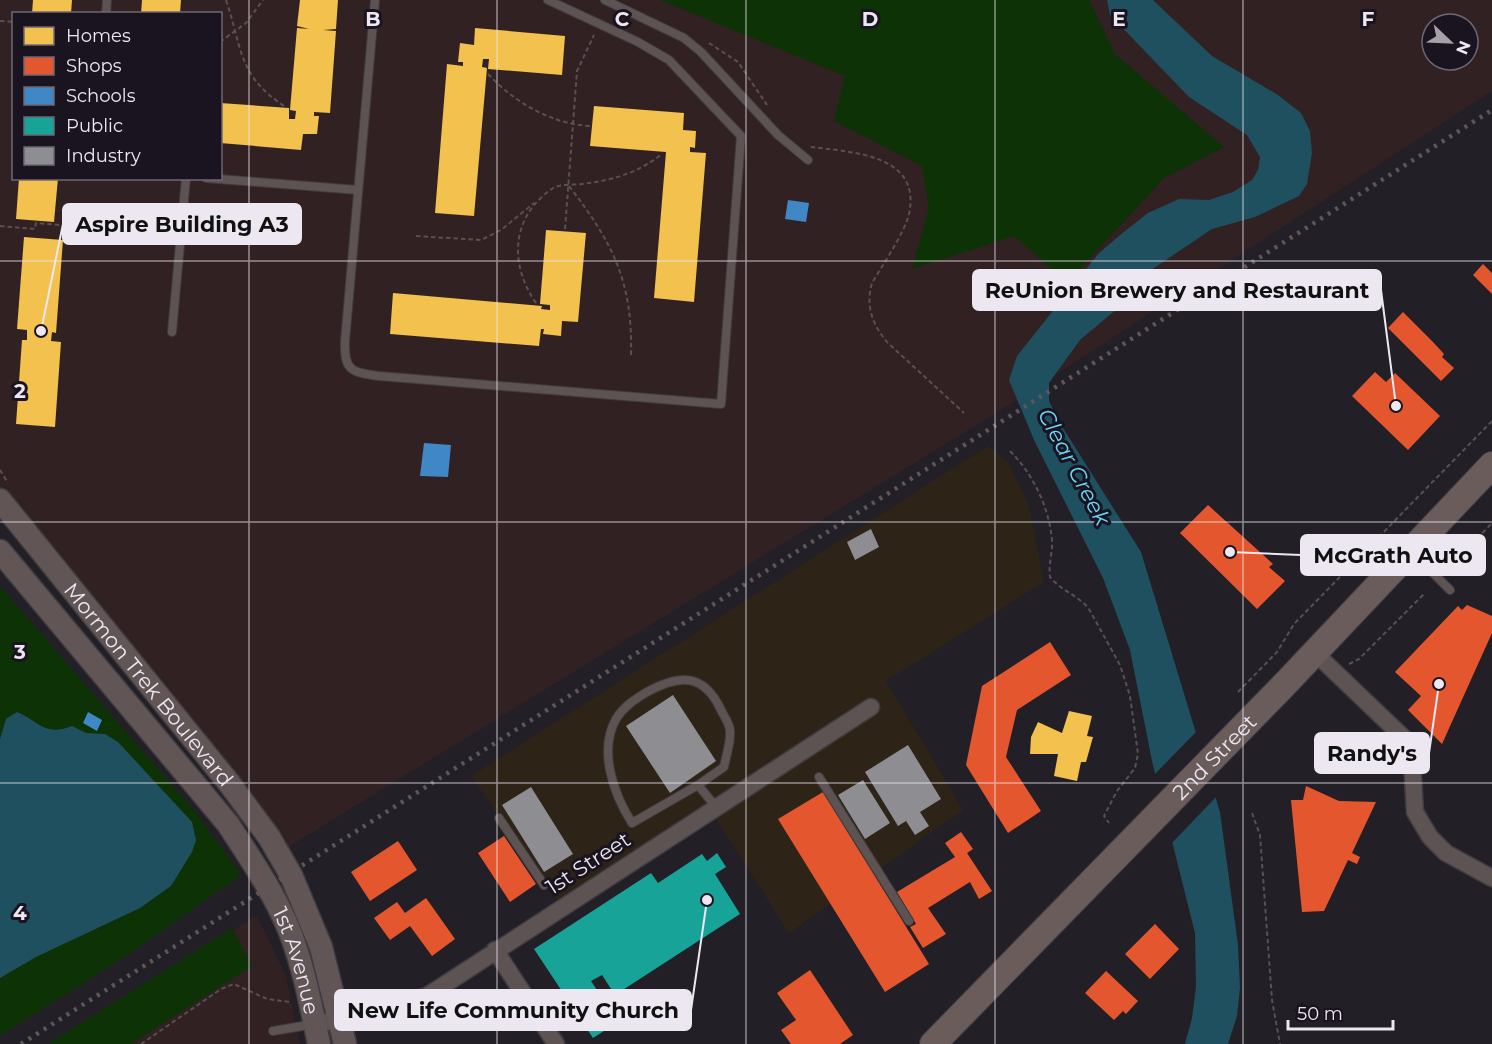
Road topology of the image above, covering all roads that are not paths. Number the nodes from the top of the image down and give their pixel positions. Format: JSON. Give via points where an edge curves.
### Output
{"nodes":[{"id":1,"x":375,"y":0,"type":"edge"},
{"id":2,"x":548,"y":0,"type":"edge"},
{"id":3,"x":605,"y":0,"type":"edge"},
{"id":4,"x":808,"y":160,"type":"dead end"},
{"id":5,"x":222,"y":179,"type":"edge"},
{"id":6,"x":186,"y":180,"type":"edge"},
{"id":7,"x":358,"y":190,"type":"junction"},
{"id":8,"x":172,"y":332,"type":"dead end"},
{"id":9,"x":1492,"y":465,"type":"edge"},
{"id":10,"x":0,"y":500,"type":"edge"},
{"id":11,"x":0,"y":551,"type":"edge"},
{"id":12,"x":1410,"y":551,"type":"junction"},
{"id":13,"x":1450,"y":590,"type":"dead end"},
{"id":14,"x":1314,"y":652,"type":"junction"},
{"id":15,"x":871,"y":706,"type":"dead end"},
{"id":16,"x":819,"y":777,"type":"dead end"},
{"id":17,"x":698,"y":785,"type":"junction"},
{"id":18,"x":716,"y":807,"type":"junction"},
{"id":19,"x":500,"y":818,"type":"dead end"},
{"id":20,"x":291,"y":874,"type":"joint"},
{"id":21,"x":1492,"y":878,"type":"edge"},
{"id":22,"x":264,"y":883,"type":"joint"},
{"id":23,"x":544,"y":885,"type":"dead end"},
{"id":24,"x":909,"y":921,"type":"dead end"},
{"id":25,"x":495,"y":950,"type":"junction"},
{"id":26,"x":340,"y":1019,"type":"junction"},
{"id":27,"x":315,"y":1024,"type":"edge"},
{"id":28,"x":273,"y":1031,"type":"dead end"},
{"id":29,"x":345,"y":1044,"type":"edge"},
{"id":30,"x":556,"y":1044,"type":"edge"},
{"id":31,"x":933,"y":1044,"type":"edge"}],
"edges":[{"from":1,"to":7,"type":"lane"},
{"from":2,"to":7,"type":"lane","via":[[669,60],[741,136],[721,404],[378,376],[348,367],[345,357]]},
{"from":3,"to":4,"type":"lane","via":[[684,38],[778,135]]},
{"from":5,"to":7,"type":"lane"},
{"from":6,"to":8,"type":"lane"},
{"from":9,"to":12,"type":"main road","name":"2nd Street"},
{"from":10,"to":20,"type":"main road","name":"Mormon Trek Boulevard","via":[[230,783]]},
{"from":11,"to":22,"type":"main road","name":"Mormon Trek Boulevard","via":[[228,824]]},
{"from":12,"to":13,"type":"lane"},
{"from":12,"to":14,"type":"main road","name":"2nd Street"},
{"from":14,"to":21,"type":"street","via":[[1402,737],[1412,760],[1415,812],[1430,837],[1446,853]]},
{"from":14,"to":31,"type":"main road","name":"2nd Street"},
{"from":15,"to":18,"type":"street","name":"1st Street"},
{"from":16,"to":24,"type":"lane"},
{"from":17,"to":17,"type":"lane","via":[[724,767],[730,730],[705,686],[686,678],[663,683],[628,703],[615,721],[609,749],[610,776],[632,823]]},
{"from":17,"to":18,"type":"lane"},
{"from":18,"to":25,"type":"street","name":"1st Street"},
{"from":19,"to":23,"type":"lane"},
{"from":20,"to":26,"type":"main road","name":"1st Avenue","via":[[325,957]]},
{"from":22,"to":27,"type":"main road","name":"1st Avenue","via":[[289,930],[304,972]]},
{"from":25,"to":26,"type":"street","name":"1st Street","via":[[427,996],[399,1007]]},
{"from":25,"to":30,"type":"street"},
{"from":26,"to":27,"type":"street","name":"1st Street"},
{"from":26,"to":29,"type":"main road","name":"1st Avenue"},
{"from":27,"to":28,"type":"lane"}]}
